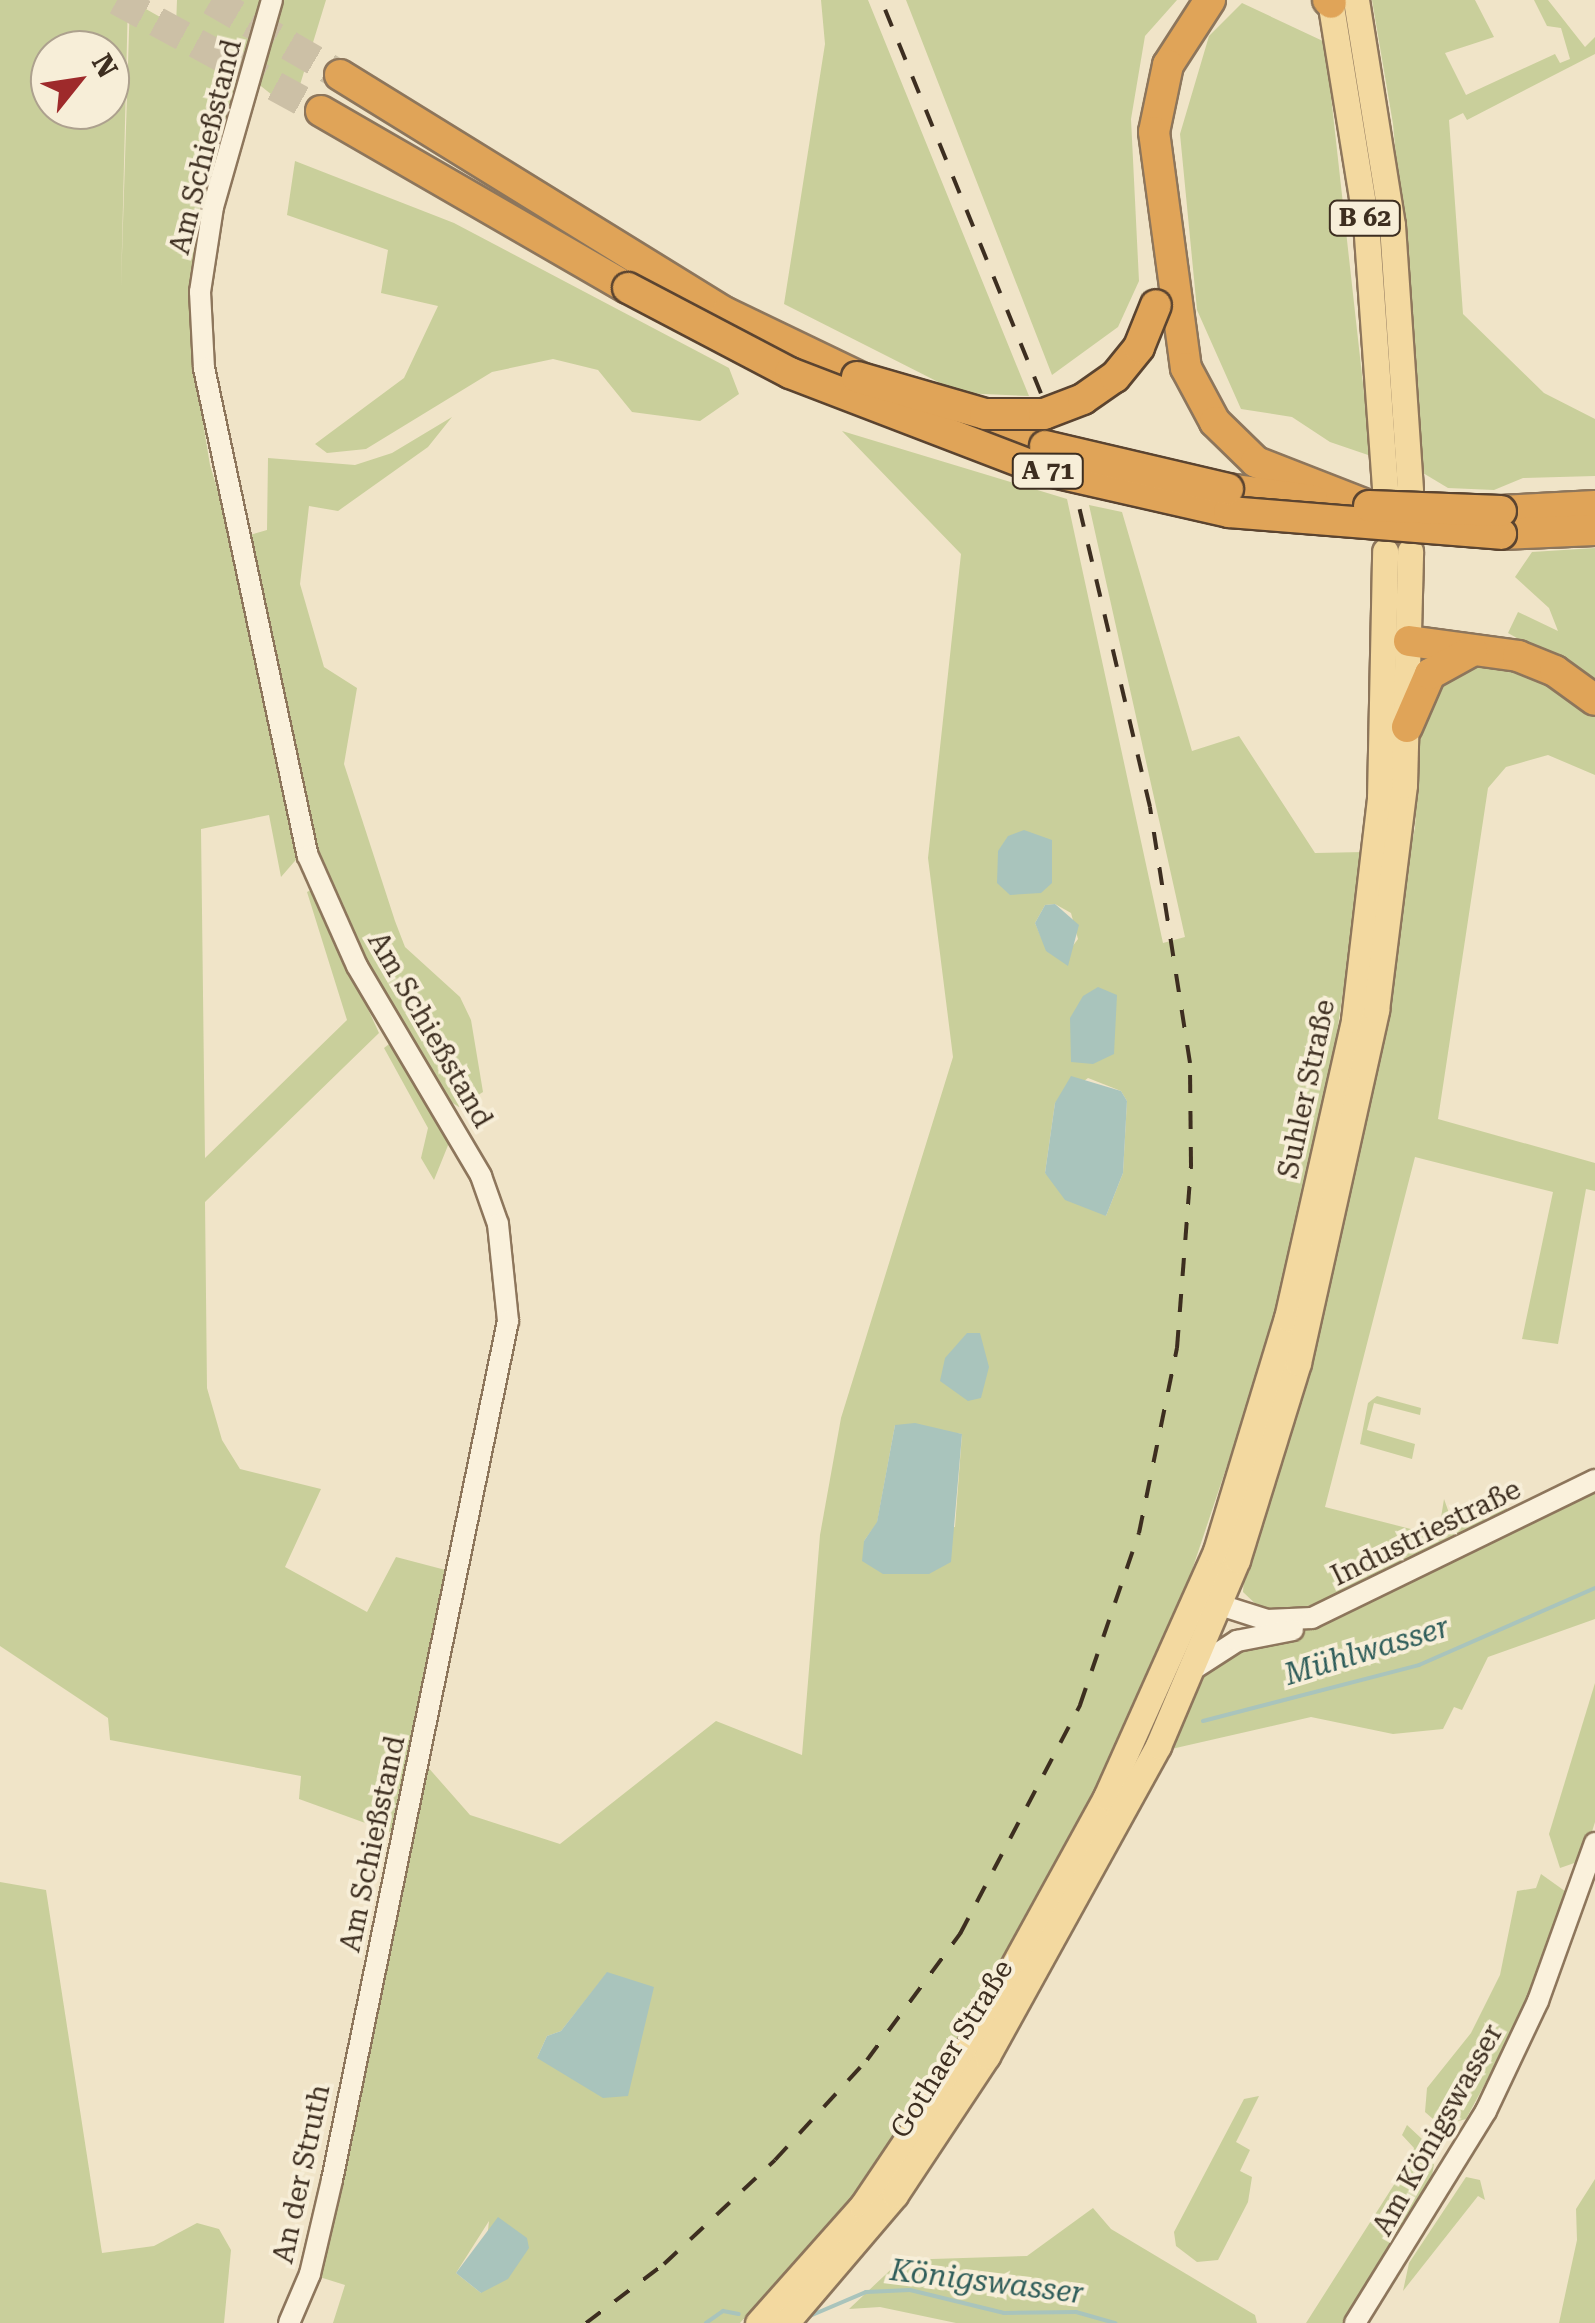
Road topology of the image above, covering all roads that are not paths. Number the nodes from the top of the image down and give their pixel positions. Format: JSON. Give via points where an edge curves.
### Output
{"nodes":[{"id":1,"x":272,"y":0,"type":"edge"},
{"id":2,"x":1210,"y":0,"type":"edge"},
{"id":3,"x":1336,"y":1,"type":"edge"},
{"id":4,"x":340,"y":75,"type":"tunnel mouth"},
{"id":5,"x":321,"y":111,"type":"tunnel mouth"},
{"id":6,"x":1166,"y":306,"type":"junction"},
{"id":7,"x":857,"y":377,"type":"junction"},
{"id":8,"x":1388,"y":494,"type":"junction"},
{"id":9,"x":1595,"y":506,"type":"edge"},
{"id":10,"x":1501,"y":523,"type":"junction"},
{"id":11,"x":1595,"y":530,"type":"edge"},
{"id":12,"x":1397,"y":551,"type":"dead end"},
{"id":13,"x":1396,"y":641,"type":"junction"},
{"id":14,"x":1480,"y":649,"type":"junction"},
{"id":15,"x":1595,"y":700,"type":"edge"},
{"id":16,"x":1407,"y":726,"type":"junction"},
{"id":17,"x":1595,"y":1480,"type":"edge"},
{"id":18,"x":1207,"y":1613,"type":"junction"},
{"id":19,"x":1312,"y":1618,"type":"junction"},
{"id":20,"x":1254,"y":1638,"type":"junction"},
{"id":21,"x":1192,"y":1670,"type":"junction"},
{"id":22,"x":1595,"y":1843,"type":"edge"},
{"id":23,"x":359,"y":2034,"type":"joint"},
{"id":24,"x":289,"y":2323,"type":"edge"},
{"id":25,"x":758,"y":2323,"type":"edge"},
{"id":26,"x":786,"y":2323,"type":"edge"},
{"id":27,"x":1355,"y":2323,"type":"edge"}],
"edges":[{"from":1,"to":23,"type":"street","name":"Am Schießstand","via":[[213,207],[200,292],[204,368],[308,856],[357,966],[481,1176],[498,1224],[508,1321]]},
{"from":2,"to":6,"type":"highway","via":[[1175,49],[1158,96]]},
{"from":3,"to":8,"type":"main road","number":"B 62","via":[[1368,239]]},
{"from":4,"to":7,"type":"highway","number":"A 71","via":[[726,313]]},
{"from":5,"to":10,"type":"highway","number":"A 71","bridge":true,"via":[[790,373],[1040,469],[1229,512]]},
{"from":6,"to":7,"type":"highway","bridge":true,"via":[[1114,377],[1044,414],[986,414]]},
{"from":6,"to":8,"type":"highway","via":[[1186,368],[1225,435],[1280,475]]},
{"from":7,"to":8,"type":"highway","number":"A 71","bridge":true,"via":[[960,419],[1136,470]]},
{"from":8,"to":10,"type":"highway","number":"A 71","bridge":true},
{"from":9,"to":10,"type":"highway","number":"A 71"},
{"from":10,"to":11,"type":"highway","number":"A 71"},
{"from":12,"to":13,"type":"main road","name":"Suhler Straße"},
{"from":13,"to":14,"type":"highway"},
{"from":13,"to":16,"type":"main road","name":"Suhler Straße"},
{"from":13,"to":18,"type":"main road","name":"Suhler Straße","via":[[1374,876],[1340,1095],[1287,1318],[1206,1576]]},
{"from":14,"to":15,"type":"highway","via":[[1537,662]]},
{"from":14,"to":16,"type":"highway","via":[[1438,665]]},
{"from":16,"to":18,"type":"main road","name":"Suhler Straße","via":[[1388,934],[1361,1094],[1285,1412]]},
{"from":17,"to":19,"type":"street","name":"Industriestraße"},
{"from":18,"to":19,"type":"street","name":"Industriestraße"},
{"from":18,"to":20,"type":"street","via":[[1234,1634]]},
{"from":18,"to":21,"type":"main road","name":"Gothaer Straße"},
{"from":18,"to":25,"type":"main road","name":"Gothaer Straße","via":[[940,2093],[862,2206]]},
{"from":19,"to":20,"type":"street","via":[[1293,1630]]},
{"from":20,"to":21,"type":"street","via":[[1224,1647]]},
{"from":21,"to":26,"type":"main road","name":"Gothaer Straße","via":[[1136,1786],[950,2114],[865,2234]]},
{"from":22,"to":27,"type":"street","name":"Am Königswasser","via":[[1538,2001],[1486,2111]]},
{"from":23,"to":24,"type":"street","name":"An der Struth","via":[[310,2274]]}]}
